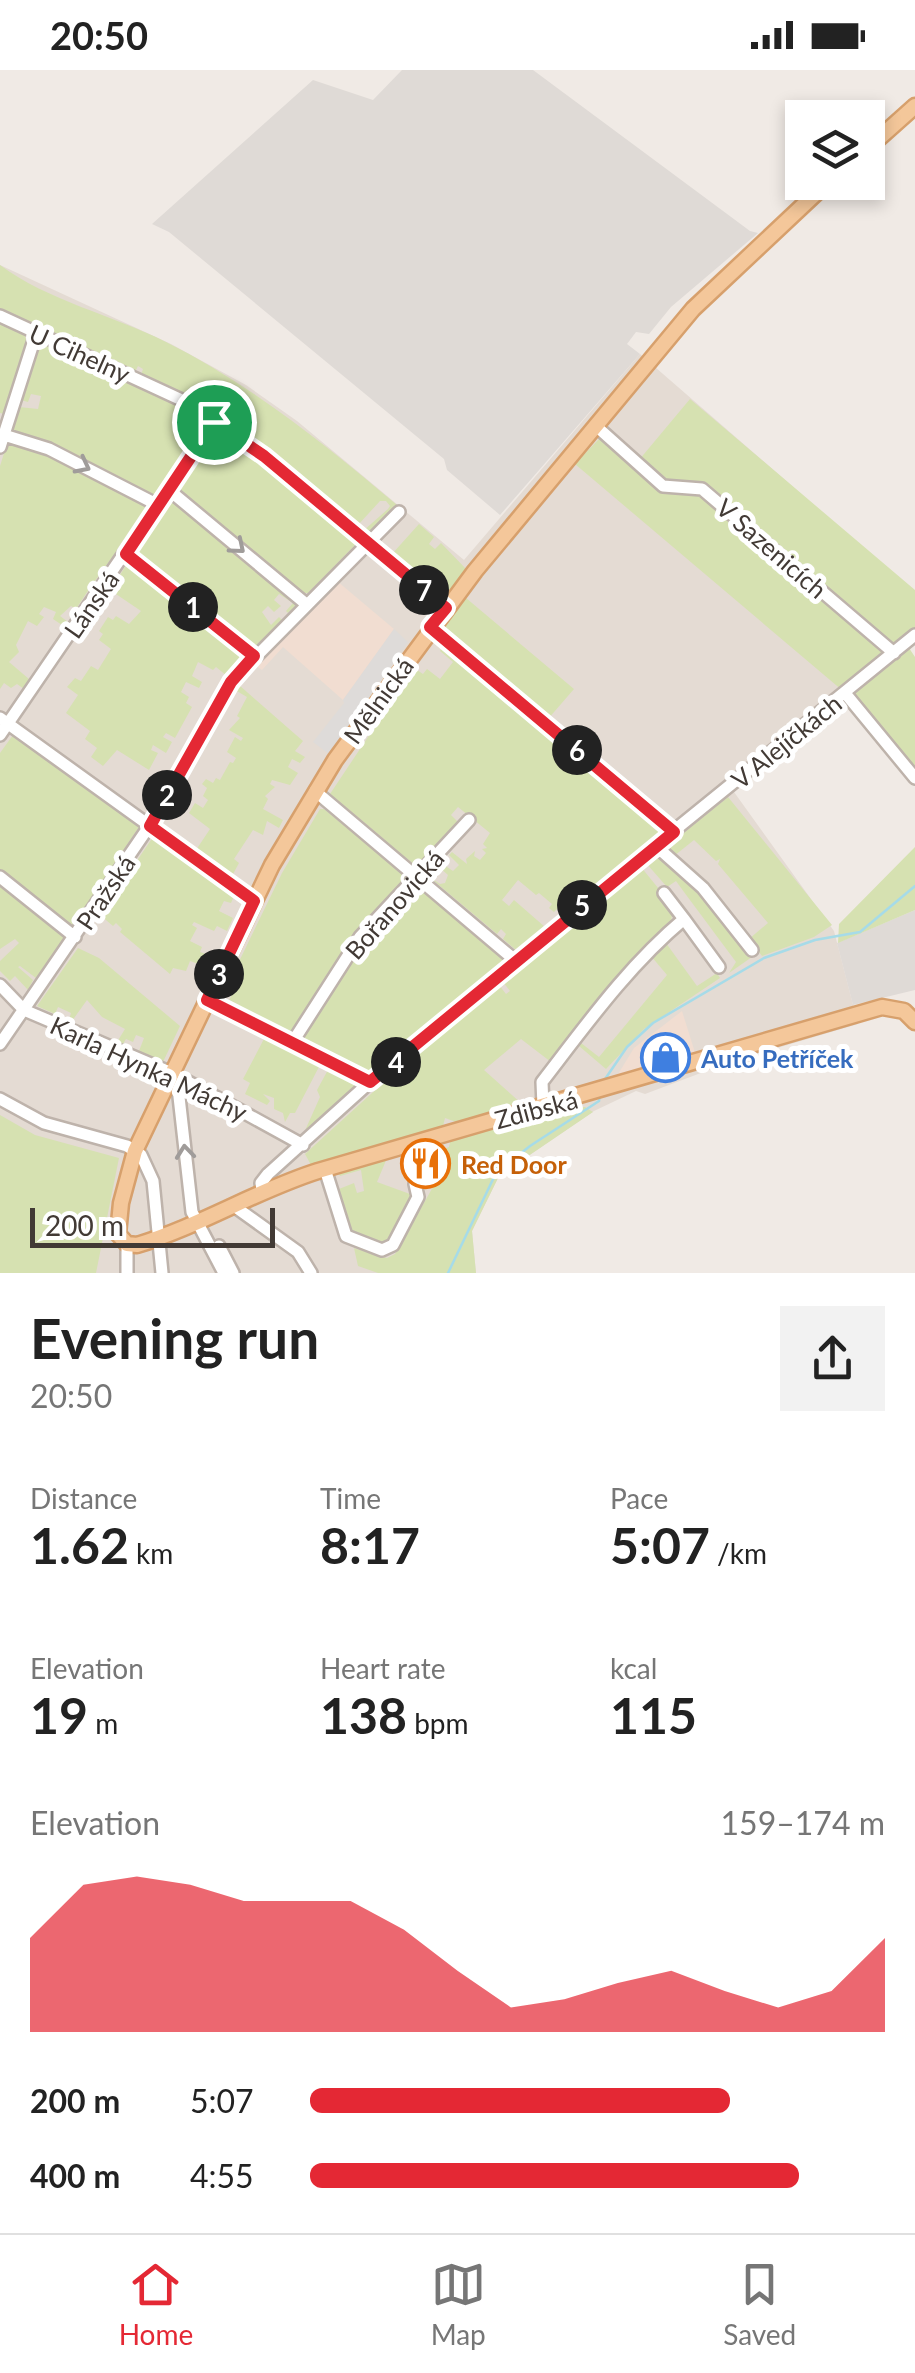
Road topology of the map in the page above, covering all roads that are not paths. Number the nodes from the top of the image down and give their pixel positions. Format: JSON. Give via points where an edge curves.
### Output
{"nodes":[{"id":1,"x":915,"y":106,"type":"edge"},
{"id":2,"x":885,"y":133,"type":"edge"},
{"id":3,"x":808,"y":200,"type":"edge"},
{"id":4,"x":0,"y":316,"type":"edge"},
{"id":5,"x":36,"y":334,"type":"junction"},
{"id":6,"x":214,"y":422,"type":"junction"},
{"id":7,"x":596,"y":426,"type":"junction"},
{"id":8,"x":2,"y":441,"type":"edge"},
{"id":9,"x":169,"y":490,"type":"junction"},
{"id":10,"x":158,"y":505,"type":"junction"},
{"id":11,"x":399,"y":512,"type":"dead end"},
{"id":12,"x":367,"y":543,"type":"junction"},
{"id":13,"x":126,"y":554,"type":"junction"},
{"id":14,"x":306,"y":604,"type":"junction"},
{"id":15,"x":446,"y":608,"type":"junction"},
{"id":16,"x":430,"y":627,"type":"junction"},
{"id":17,"x":915,"y":636,"type":"edge"},
{"id":18,"x":894,"y":653,"type":"junction"},
{"id":19,"x":254,"y":656,"type":"junction"},
{"id":20,"x":845,"y":692,"type":"junction"},
{"id":21,"x":4,"y":721,"type":"edge"},
{"id":22,"x":0,"y":736,"type":"edge"},
{"id":23,"x":915,"y":778,"type":"edge"},
{"id":24,"x":314,"y":792,"type":"junction"},
{"id":25,"x":470,"y":820,"type":"dead end"},
{"id":26,"x":150,"y":826,"type":"junction"},
{"id":27,"x":674,"y":832,"type":"junction"},
{"id":28,"x":657,"y":847,"type":"junction"},
{"id":29,"x":416,"y":876,"type":"junction"},
{"id":30,"x":0,"y":877,"type":"edge"},
{"id":31,"x":664,"y":893,"type":"dead end"},
{"id":32,"x":254,"y":901,"type":"junction"},
{"id":33,"x":684,"y":919,"type":"junction"},
{"id":34,"x":75,"y":937,"type":"junction"},
{"id":35,"x":752,"y":950,"type":"dead end"},
{"id":36,"x":516,"y":961,"type":"junction"},
{"id":37,"x":719,"y":967,"type":"dead end"},
{"id":38,"x":0,"y":985,"type":"edge"},
{"id":39,"x":207,"y":1000,"type":"junction"},
{"id":40,"x":24,"y":1010,"type":"junction"},
{"id":41,"x":911,"y":1012,"type":"edge"},
{"id":42,"x":292,"y":1043,"type":"junction"},
{"id":43,"x":0,"y":1044,"type":"edge"},
{"id":44,"x":178,"y":1076,"type":"junction"},
{"id":45,"x":370,"y":1082,"type":"junction"},
{"id":46,"x":0,"y":1100,"type":"edge"},
{"id":47,"x":543,"y":1106,"type":"junction"},
{"id":48,"x":298,"y":1149,"type":"junction"},
{"id":49,"x":135,"y":1150,"type":"junction"},
{"id":50,"x":325,"y":1168,"type":"junction"},
{"id":51,"x":305,"y":1175,"type":"junction"},
{"id":52,"x":415,"y":1184,"type":"dead end"},
{"id":53,"x":262,"y":1190,"type":"junction"},
{"id":54,"x":234,"y":1206,"type":"junction"},
{"id":55,"x":202,"y":1227,"type":"junction"},
{"id":56,"x":160,"y":1237,"type":"junction"},
{"id":57,"x":127,"y":1244,"type":"junction"},
{"id":58,"x":127,"y":1273,"type":"edge"},
{"id":59,"x":162,"y":1273,"type":"edge"},
{"id":60,"x":224,"y":1273,"type":"edge"},
{"id":61,"x":233,"y":1273,"type":"edge"},
{"id":62,"x":311,"y":1273,"type":"edge"}],
"edges":[{"from":1,"to":2,"type":"main road"},
{"from":3,"to":7,"type":"main road","name":"Mělnická","via":[[693,309]]},
{"from":4,"to":5,"type":"street","name":"U Cihelny"},
{"from":5,"to":6,"type":"street","name":"U Cihelny","via":[[186,402]]},
{"from":5,"to":8,"type":"street"},
{"from":6,"to":9,"type":"street","name":"Lánská"},
{"from":6,"to":12,"type":"street","name":"U Cihelny"},
{"from":7,"to":15,"type":"main road","name":"Mělnická"},
{"from":7,"to":18,"type":"street","name":"V Sazenicích","via":[[664,486],[702,489]]},
{"from":8,"to":10,"type":"street","one_way":true,"via":[[49,449]]},
{"from":9,"to":10,"type":"street","name":"Lánská"},
{"from":9,"to":14,"type":"street","one_way":true},
{"from":10,"to":13,"type":"street","name":"Lánská"},
{"from":11,"to":12,"type":"street","name":"Pražská"},
{"from":12,"to":14,"type":"street","name":"Pražská"},
{"from":12,"to":15,"type":"street","name":"U Cihelny"},
{"from":13,"to":19,"type":"street"},
{"from":13,"to":21,"type":"street","name":"Lánská"},
{"from":14,"to":19,"type":"street","name":"Pražská"},
{"from":15,"to":16,"type":"main road","name":"Mělnická"},
{"from":16,"to":24,"type":"main road","name":"Mělnická"},
{"from":16,"to":27,"type":"street"},
{"from":17,"to":18,"type":"street","name":"V Alejíčkách"},
{"from":18,"to":20,"type":"street","name":"V Alejíčkách"},
{"from":19,"to":26,"type":"street","name":"Pražská","via":[[231,682]]},
{"from":20,"to":23,"type":"street"},
{"from":20,"to":27,"type":"street","name":"V Alejíčkách"},
{"from":21,"to":22,"type":"street","name":"Lánská"},
{"from":21,"to":26,"type":"street"},
{"from":24,"to":29,"type":"street"},
{"from":24,"to":32,"type":"main road","name":"Mělnická"},
{"from":25,"to":29,"type":"street","name":"Bořanovická"},
{"from":26,"to":32,"type":"street"},
{"from":26,"to":34,"type":"street","name":"Pražská"},
{"from":27,"to":28,"type":"street","name":"V Alejíčkách"},
{"from":28,"to":35,"type":"street","via":[[702,888]]},
{"from":28,"to":36,"type":"street","name":"V Alejíčkách"},
{"from":29,"to":36,"type":"street"},
{"from":29,"to":42,"type":"street","name":"Bořanovická","via":[[360,938]]},
{"from":30,"to":34,"type":"street"},
{"from":31,"to":33,"type":"street"},
{"from":32,"to":39,"type":"main road","name":"Mělnická"},
{"from":33,"to":37,"type":"street"},
{"from":33,"to":47,"type":"street","via":[[616,987],[542,1082]]},
{"from":34,"to":40,"type":"street","name":"Pražská"},
{"from":36,"to":45,"type":"street","name":"V Alejíčkách"},
{"from":38,"to":40,"type":"street","name":"Karla Hynka Máchy"},
{"from":39,"to":42,"type":"street"},
{"from":39,"to":44,"type":"main road","name":"Mělnická"},
{"from":40,"to":43,"type":"street","name":"Pražská"},
{"from":40,"to":44,"type":"street","name":"Karla Hynka Máchy"},
{"from":41,"to":47,"type":"main road","name":"Zdibská","via":[[882,1008]]},
{"from":42,"to":45,"type":"street"},
{"from":44,"to":48,"type":"street","name":"Karla Hynka Máchy"},
{"from":44,"to":49,"type":"main road","name":"Mělnická"},
{"from":55,"to":44,"type":"street","one_way":true,"via":[[192,1212]]},
{"from":45,"to":48,"type":"street","name":"V Alejíčkách"},
{"from":46,"to":49,"type":"street","via":[[44,1123]]},
{"from":47,"to":50,"type":"main road","name":"Zdibská"},
{"from":48,"to":51,"type":"street"},
{"from":48,"to":53,"type":"street","name":"V Alejíčkách","via":[[268,1174]]},
{"from":49,"to":56,"type":"street","via":[[154,1181]]},
{"from":49,"to":57,"type":"main road","name":"Mělnická","via":[[118,1234]]},
{"from":50,"to":51,"type":"main road","name":"Zdibská"},
{"from":50,"to":52,"type":"street","via":[[346,1236],[382,1250],[392,1245],[418,1197]]},
{"from":51,"to":53,"type":"main road","name":"Zdibská"},
{"from":53,"to":54,"type":"main road","name":"Zdibská"},
{"from":54,"to":55,"type":"main road","name":"Zdibská"},
{"from":54,"to":62,"type":"street","via":[[298,1252]]},
{"from":55,"to":56,"type":"main road","name":"Zdibská"},
{"from":55,"to":60,"type":"street"},
{"from":55,"to":61,"type":"street","via":[[215,1236]]},
{"from":56,"to":57,"type":"main road","name":"Zdibská"},
{"from":56,"to":59,"type":"street"},
{"from":57,"to":58,"type":"street"}]}
